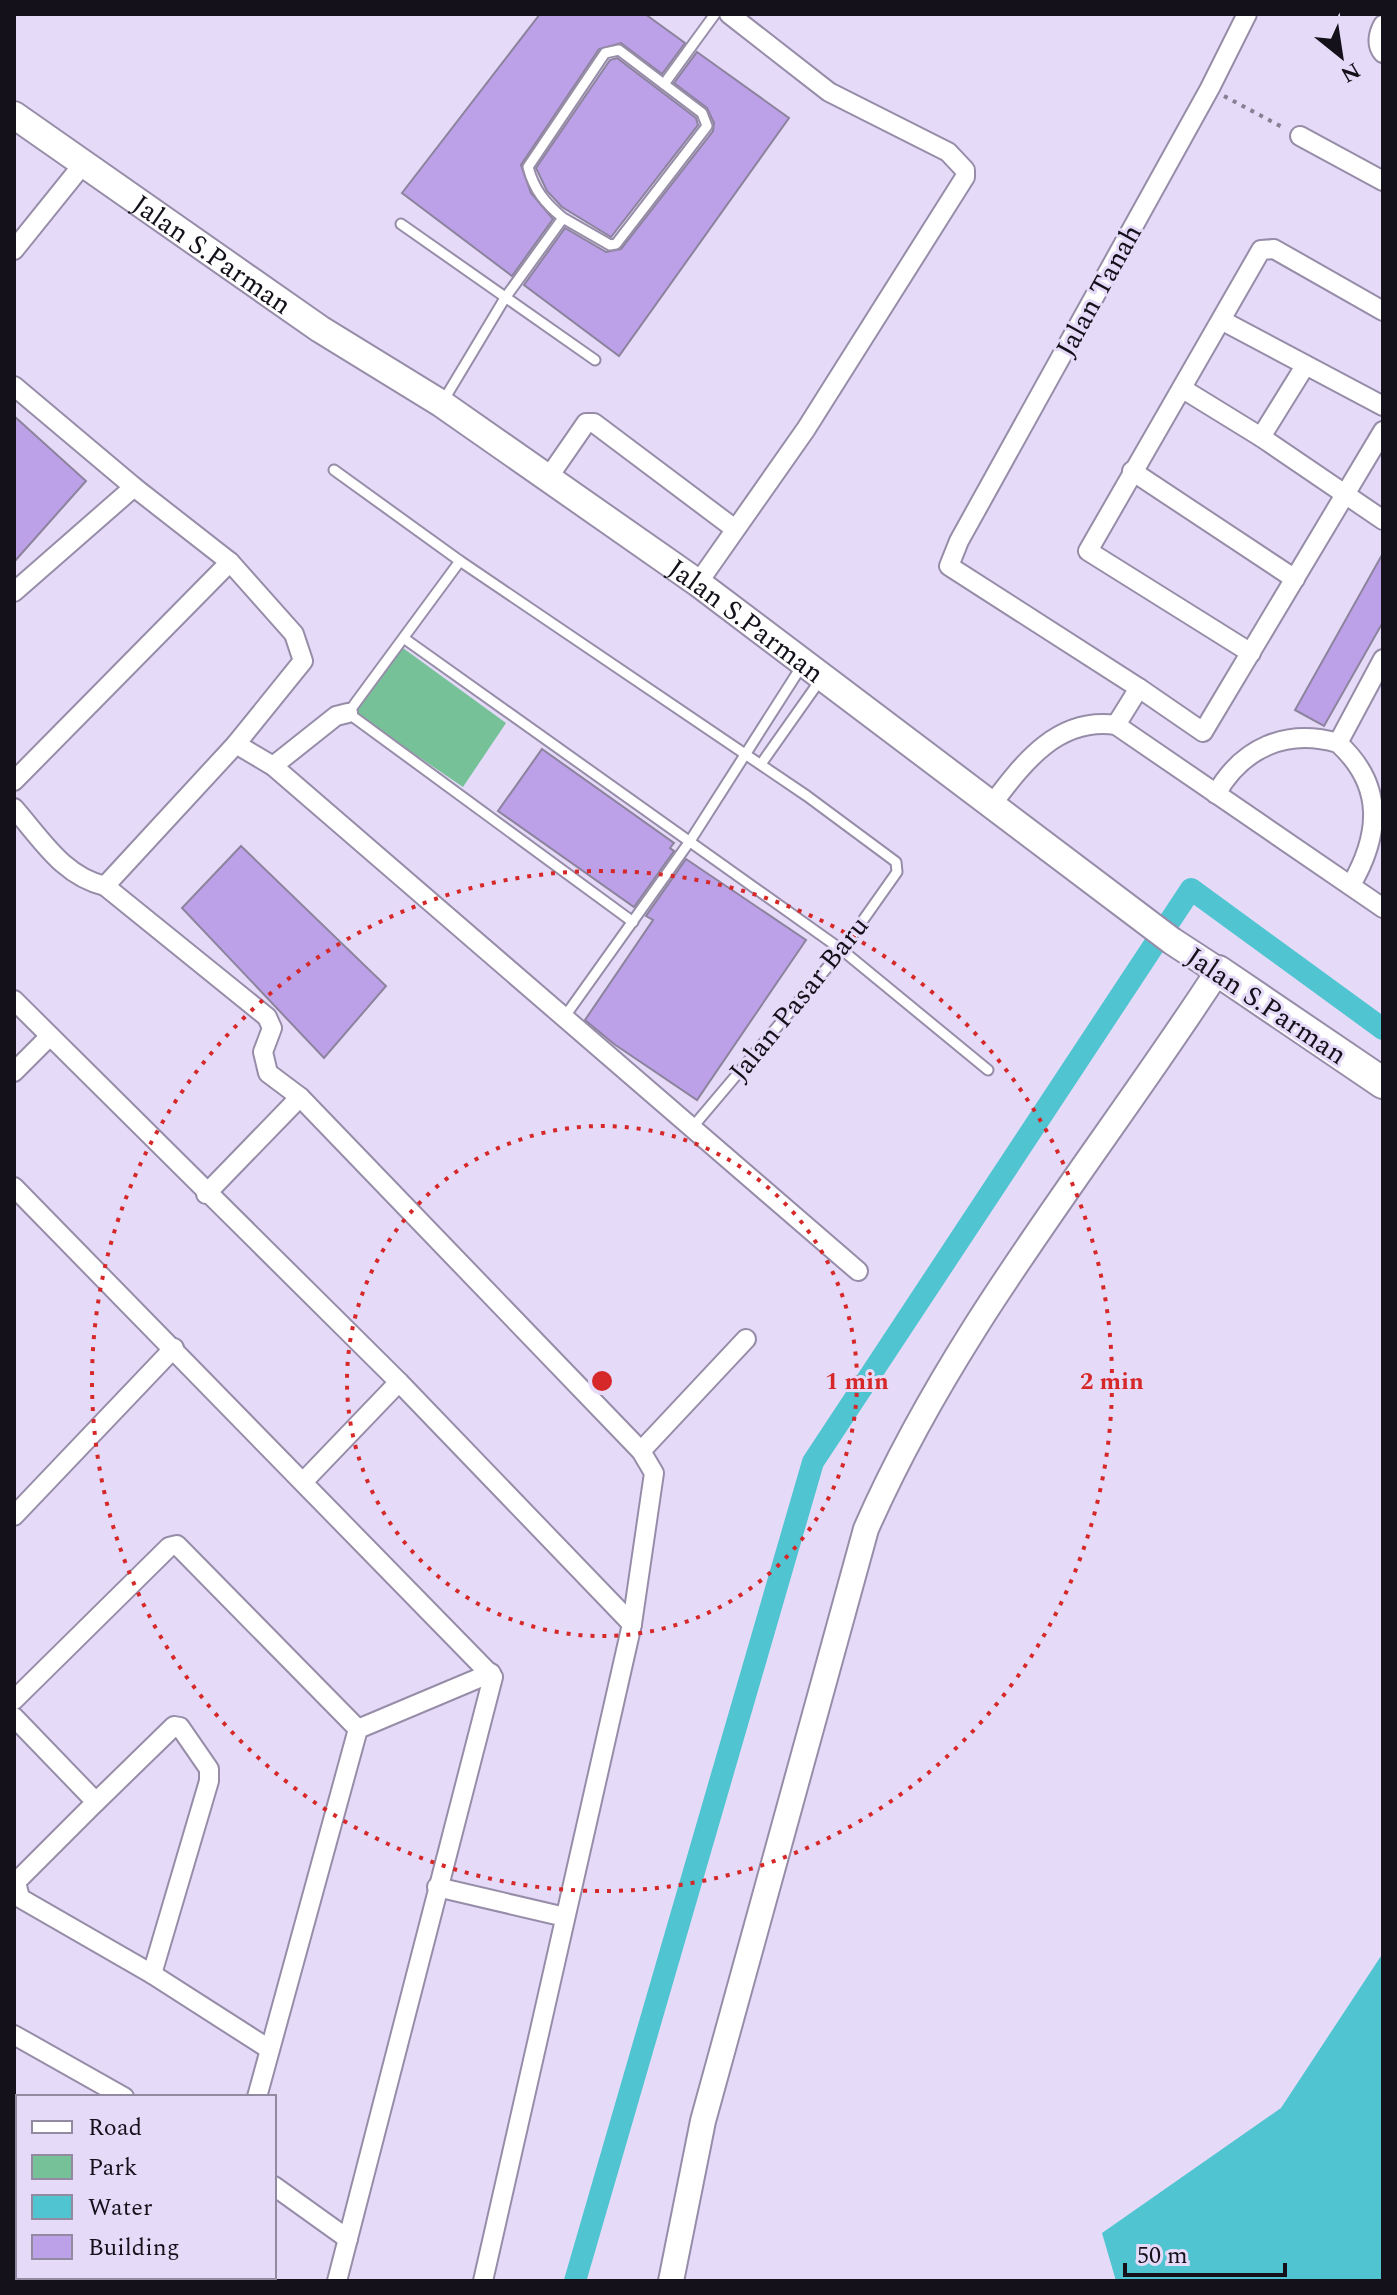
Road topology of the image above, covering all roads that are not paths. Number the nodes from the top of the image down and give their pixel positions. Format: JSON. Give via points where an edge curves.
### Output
{"nodes":[{"id":1,"x":715,"y":14,"type":"edge"},
{"id":2,"x":729,"y":14,"type":"edge"},
{"id":3,"x":1247,"y":14,"type":"edge"},
{"id":4,"x":756,"y":22,"type":"edge"},
{"id":5,"x":1383,"y":25,"type":"edge"},
{"id":6,"x":1383,"y":53,"type":"edge"},
{"id":7,"x":664,"y":84,"type":"junction"},
{"id":8,"x":14,"y":115,"type":"edge"},
{"id":9,"x":1300,"y":136,"type":"road end"},
{"id":10,"x":91,"y":168,"type":"junction"},
{"id":11,"x":1383,"y":181,"type":"edge"},
{"id":12,"x":563,"y":218,"type":"junction"},
{"id":13,"x":401,"y":224,"type":"dead end"},
{"id":14,"x":14,"y":250,"type":"edge"},
{"id":15,"x":505,"y":298,"type":"junction"},
{"id":16,"x":1383,"y":311,"type":"edge"},
{"id":17,"x":1223,"y":321,"type":"junction"},
{"id":18,"x":595,"y":360,"type":"dead end"},
{"id":19,"x":1305,"y":366,"type":"junction"},
{"id":20,"x":14,"y":386,"type":"edge"},
{"id":21,"x":1183,"y":389,"type":"junction"},
{"id":22,"x":442,"y":404,"type":"junction"},
{"id":23,"x":1383,"y":406,"type":"edge"},
{"id":24,"x":1383,"y":431,"type":"edge"},
{"id":25,"x":1261,"y":437,"type":"junction"},
{"id":26,"x":334,"y":470,"type":"dead end"},
{"id":27,"x":1132,"y":471,"type":"junction"},
{"id":28,"x":548,"y":478,"type":"junction"},
{"id":29,"x":134,"y":487,"type":"junction"},
{"id":30,"x":1346,"y":498,"type":"junction"},
{"id":31,"x":1383,"y":520,"type":"edge"},
{"id":32,"x":735,"y":529,"type":"junction"},
{"id":33,"x":460,"y":561,"type":"junction"},
{"id":34,"x":230,"y":562,"type":"junction"},
{"id":35,"x":1295,"y":579,"type":"junction"},
{"id":36,"x":17,"y":582,"type":"edge"},
{"id":37,"x":698,"y":583,"type":"junction"},
{"id":38,"x":405,"y":639,"type":"junction"},
{"id":39,"x":1251,"y":653,"type":"junction"},
{"id":40,"x":1383,"y":659,"type":"edge"},
{"id":41,"x":814,"y":668,"type":"junction"},
{"id":42,"x":1139,"y":688,"type":"junction"},
{"id":43,"x":348,"y":713,"type":"junction"},
{"id":44,"x":1116,"y":725,"type":"junction"},
{"id":45,"x":1338,"y":743,"type":"junction"},
{"id":46,"x":236,"y":744,"type":"junction"},
{"id":47,"x":745,"y":753,"type":"junction"},
{"id":48,"x":761,"y":764,"type":"junction"},
{"id":49,"x":273,"y":766,"type":"junction"},
{"id":50,"x":14,"y":781,"type":"edge"},
{"id":51,"x":1216,"y":794,"type":"junction"},
{"id":52,"x":993,"y":803,"type":"junction"},
{"id":53,"x":14,"y":808,"type":"edge"},
{"id":54,"x":690,"y":841,"type":"junction"},
{"id":55,"x":1376,"y":857,"type":"edge"},
{"id":56,"x":1351,"y":885,"type":"junction"},
{"id":57,"x":105,"y":886,"type":"junction"},
{"id":58,"x":1383,"y":908,"type":"edge"},
{"id":59,"x":633,"y":922,"type":"junction"},
{"id":60,"x":842,"y":950,"type":"junction"},
{"id":61,"x":1218,"y":971,"type":"junction"},
{"id":62,"x":14,"y":1000,"type":"edge"},
{"id":63,"x":563,"y":1019,"type":"junction"},
{"id":64,"x":50,"y":1036,"type":"junction"},
{"id":65,"x":988,"y":1070,"type":"dead end"},
{"id":66,"x":14,"y":1072,"type":"edge"},
{"id":67,"x":1383,"y":1083,"type":"edge"},
{"id":68,"x":300,"y":1097,"type":"junction"},
{"id":69,"x":690,"y":1130,"type":"junction"},
{"id":70,"x":14,"y":1187,"type":"edge"},
{"id":71,"x":206,"y":1194,"type":"junction"},
{"id":72,"x":858,"y":1271,"type":"dead end"},
{"id":73,"x":746,"y":1339,"type":"dead end"},
{"id":74,"x":174,"y":1348,"type":"junction"},
{"id":75,"x":399,"y":1382,"type":"junction"},
{"id":76,"x":641,"y":1451,"type":"junction"},
{"id":77,"x":304,"y":1481,"type":"junction"},
{"id":78,"x":14,"y":1516,"type":"edge"},
{"id":79,"x":632,"y":1624,"type":"junction"},
{"id":80,"x":491,"y":1673,"type":"junction"},
{"id":81,"x":14,"y":1700,"type":"edge"},
{"id":82,"x":14,"y":1717,"type":"edge"},
{"id":83,"x":358,"y":1729,"type":"junction"},
{"id":84,"x":96,"y":1802,"type":"junction"},
{"id":85,"x":437,"y":1887,"type":"junction"},
{"id":86,"x":565,"y":1917,"type":"junction"},
{"id":87,"x":152,"y":1974,"type":"junction"},
{"id":88,"x":14,"y":2035,"type":"edge"},
{"id":89,"x":269,"y":2049,"type":"junction"},
{"id":90,"x":120,"y":2095,"type":"edge"},
{"id":91,"x":258,"y":2095,"type":"edge"},
{"id":92,"x":276,"y":2187,"type":"edge"},
{"id":93,"x":348,"y":2239,"type":"junction"},
{"id":94,"x":337,"y":2281,"type":"edge"},
{"id":95,"x":483,"y":2281,"type":"edge"},
{"id":96,"x":671,"y":2281,"type":"edge"}],
"edges":[{"from":1,"to":7,"type":"lane"},
{"from":2,"to":4,"type":"street"},
{"from":3,"to":42,"type":"street","name":"Jalan Tanah","via":[[949,566]]},
{"from":4,"to":32,"type":"street","via":[[829,92],[948,152],[965,177],[806,429]]},
{"from":5,"to":6,"type":"street"},
{"from":7,"to":12,"type":"lane","via":[[702,113],[707,126],[616,244]]},
{"from":7,"to":12,"type":"lane","via":[[619,50],[605,53],[528,167],[543,200]]},
{"from":8,"to":10,"type":"main road","name":"Jalan S.Parman"},
{"from":9,"to":11,"type":"street"},
{"from":10,"to":14,"type":"street"},
{"from":10,"to":22,"type":"main road","name":"Jalan S.Parman","via":[[320,329]]},
{"from":12,"to":15,"type":"lane"},
{"from":13,"to":15,"type":"lane"},
{"from":15,"to":18,"type":"lane"},
{"from":15,"to":22,"type":"lane"},
{"from":16,"to":17,"type":"street","via":[[1267,247]]},
{"from":17,"to":19,"type":"street"},
{"from":17,"to":21,"type":"street"},
{"from":19,"to":23,"type":"street"},
{"from":19,"to":25,"type":"street"},
{"from":20,"to":29,"type":"street"},
{"from":21,"to":25,"type":"street"},
{"from":21,"to":27,"type":"street"},
{"from":22,"to":28,"type":"main road","name":"Jalan S.Parman"},
{"from":24,"to":30,"type":"street"},
{"from":25,"to":30,"type":"street"},
{"from":26,"to":33,"type":"lane","name":"Jalan Pasar Baru"},
{"from":27,"to":35,"type":"street"},
{"from":27,"to":39,"type":"street","via":[[1088,551]]},
{"from":28,"to":32,"type":"street","via":[[586,423],[594,423]]},
{"from":28,"to":37,"type":"main road","name":"Jalan S.Parman"},
{"from":29,"to":34,"type":"street"},
{"from":29,"to":36,"type":"street"},
{"from":30,"to":31,"type":"street"},
{"from":30,"to":35,"type":"street"},
{"from":32,"to":37,"type":"street"},
{"from":33,"to":38,"type":"lane"},
{"from":33,"to":47,"type":"lane","name":"Jalan Pasar Baru"},
{"from":34,"to":46,"type":"street","via":[[294,634],[303,661]]},
{"from":34,"to":50,"type":"street"},
{"from":35,"to":39,"type":"street"},
{"from":37,"to":41,"type":"main road","name":"Jalan S.Parman"},
{"from":38,"to":43,"type":"lane"},
{"from":38,"to":54,"type":"lane"},
{"from":39,"to":42,"type":"street","via":[[1203,732]]},
{"from":40,"to":45,"type":"street"},
{"from":41,"to":47,"type":"lane"},
{"from":41,"to":48,"type":"lane"},
{"from":41,"to":52,"type":"main road","name":"Jalan S.Parman"},
{"from":42,"to":44,"type":"street"},
{"from":43,"to":49,"type":"street","via":[[336,716]]},
{"from":43,"to":59,"type":"lane"},
{"from":44,"to":51,"type":"street"},
{"from":44,"to":52,"type":"street","via":[[1080,725],[1064,731],[1018,769]]},
{"from":45,"to":51,"type":"street","via":[[1283,739],[1261,748],[1231,770]]},
{"from":45,"to":55,"type":"street","via":[[1353,758],[1371,797]]},
{"from":46,"to":49,"type":"street"},
{"from":46,"to":57,"type":"street"},
{"from":47,"to":48,"type":"lane","name":"Jalan Pasar Baru"},
{"from":47,"to":54,"type":"lane"},
{"from":48,"to":60,"type":"lane","name":"Jalan Pasar Baru","via":[[896,862],[897,872]]},
{"from":49,"to":63,"type":"street"},
{"from":51,"to":56,"type":"street"},
{"from":52,"to":61,"type":"main road","name":"Jalan S.Parman"},
{"from":53,"to":57,"type":"street","via":[[81,880]]},
{"from":54,"to":59,"type":"lane"},
{"from":54,"to":60,"type":"lane"},
{"from":55,"to":56,"type":"street"},
{"from":56,"to":58,"type":"street"},
{"from":57,"to":68,"type":"street","via":[[267,1017],[272,1028],[263,1065]]},
{"from":59,"to":63,"type":"lane"},
{"from":60,"to":65,"type":"lane"},
{"from":60,"to":69,"type":"lane","name":"Jalan Pasar Baru"},
{"from":61,"to":67,"type":"main road","name":"Jalan S.Parman"},
{"from":61,"to":96,"type":"street","via":[[981,1314],[892,1471],[866,1529],[703,2121]]},
{"from":62,"to":64,"type":"street"},
{"from":63,"to":69,"type":"street"},
{"from":64,"to":66,"type":"street"},
{"from":64,"to":71,"type":"street"},
{"from":68,"to":71,"type":"street"},
{"from":68,"to":76,"type":"street"},
{"from":69,"to":72,"type":"street"},
{"from":70,"to":74,"type":"street"},
{"from":71,"to":75,"type":"street"},
{"from":73,"to":76,"type":"street"},
{"from":74,"to":77,"type":"street"},
{"from":74,"to":78,"type":"street"},
{"from":75,"to":77,"type":"street"},
{"from":75,"to":79,"type":"street"},
{"from":76,"to":79,"type":"street","via":[[654,1473]]},
{"from":77,"to":80,"type":"street"},
{"from":79,"to":86,"type":"street"},
{"from":80,"to":83,"type":"street"},
{"from":80,"to":85,"type":"street"},
{"from":81,"to":83,"type":"street","via":[[169,1547],[177,1545]]},
{"from":82,"to":84,"type":"street"},
{"from":83,"to":89,"type":"street"},
{"from":84,"to":87,"type":"street","via":[[16,1882],[17,1890],[20,1898]]},
{"from":84,"to":87,"type":"street","via":[[174,1726],[180,1727],[209,1769]]},
{"from":85,"to":86,"type":"street"},
{"from":85,"to":93,"type":"street"},
{"from":86,"to":95,"type":"street"},
{"from":87,"to":89,"type":"street"},
{"from":88,"to":90,"type":"street"},
{"from":89,"to":91,"type":"street"},
{"from":92,"to":93,"type":"street"},
{"from":93,"to":94,"type":"street"}]}
